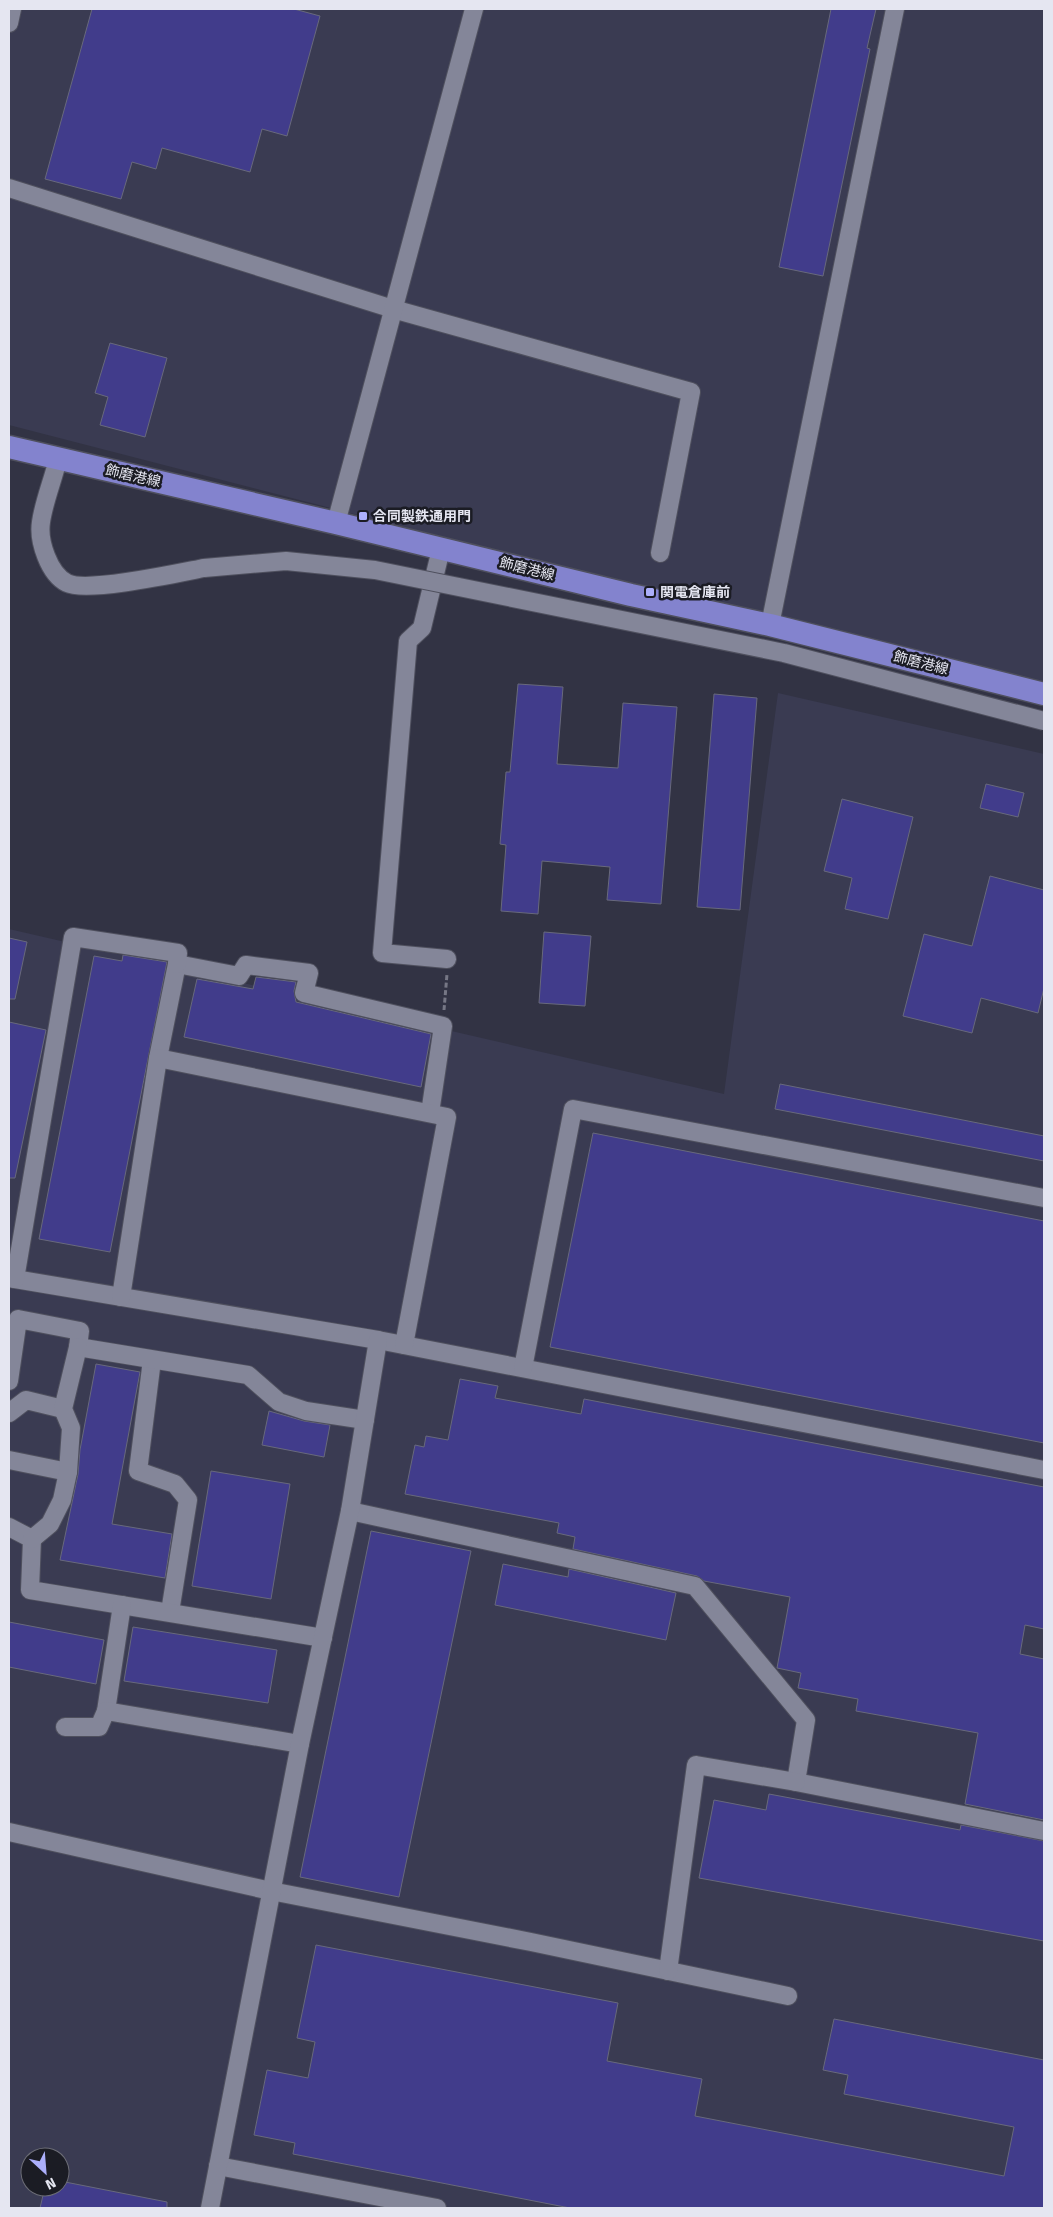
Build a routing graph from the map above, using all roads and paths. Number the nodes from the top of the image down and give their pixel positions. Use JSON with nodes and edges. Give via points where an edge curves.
{"nodes":[{"id":1,"x":12,"y":9,"type":"edge"},
{"id":2,"x":474,"y":9,"type":"edge"},
{"id":3,"x":895,"y":9,"type":"edge"},
{"id":4,"x":9,"y":23,"type":"edge"},
{"id":5,"x":9,"y":188,"type":"edge"},
{"id":6,"x":393,"y":309,"type":"junction"},
{"id":7,"x":9,"y":447,"type":"edge"},
{"id":8,"x":58,"y":459,"type":"junction"},
{"id":9,"x":336,"y":523,"type":"junction"},
{"id":10,"x":441,"y":548,"type":"junction"},
{"id":11,"x":660,"y":553,"type":"dead end"},
{"id":12,"x":770,"y":625,"type":"junction"},
{"id":13,"x":1044,"y":694,"type":"edge"},
{"id":14,"x":1044,"y":721,"type":"edge"},
{"id":15,"x":448,"y":963,"type":"joint"},
{"id":16,"x":177,"y":964,"type":"junction"},
{"id":17,"x":443,"y":1026,"type":"junction"},
{"id":18,"x":158,"y":1058,"type":"junction"},
{"id":19,"x":430,"y":1113,"type":"junction"},
{"id":20,"x":1044,"y":1198,"type":"edge"},
{"id":21,"x":12,"y":1278,"type":"edge"},
{"id":22,"x":121,"y":1297,"type":"junction"},
{"id":23,"x":378,"y":1340,"type":"junction"},
{"id":24,"x":404,"y":1345,"type":"junction"},
{"id":25,"x":78,"y":1347,"type":"junction"},
{"id":26,"x":152,"y":1360,"type":"junction"},
{"id":27,"x":523,"y":1368,"type":"junction"},
{"id":28,"x":9,"y":1381,"type":"edge"},
{"id":29,"x":64,"y":1409,"type":"junction"},
{"id":30,"x":9,"y":1413,"type":"edge"},
{"id":31,"x":365,"y":1420,"type":"junction"},
{"id":32,"x":9,"y":1460,"type":"edge"},
{"id":33,"x":1044,"y":1470,"type":"edge"},
{"id":34,"x":68,"y":1472,"type":"junction"},
{"id":35,"x":350,"y":1511,"type":"junction"},
{"id":36,"x":9,"y":1527,"type":"edge"},
{"id":37,"x":32,"y":1538,"type":"junction"},
{"id":38,"x":122,"y":1605,"type":"junction"},
{"id":39,"x":170,"y":1612,"type":"junction"},
{"id":40,"x":323,"y":1638,"type":"junction"},
{"id":41,"x":106,"y":1711,"type":"junction"},
{"id":42,"x":65,"y":1727,"type":"dead end"},
{"id":43,"x":300,"y":1744,"type":"junction"},
{"id":44,"x":796,"y":1782,"type":"junction"},
{"id":45,"x":1044,"y":1831,"type":"edge"},
{"id":46,"x":9,"y":1832,"type":"edge"},
{"id":47,"x":271,"y":1891,"type":"junction"},
{"id":48,"x":668,"y":1971,"type":"junction"},
{"id":49,"x":788,"y":1996,"type":"dead end"},
{"id":50,"x":218,"y":2166,"type":"junction"},
{"id":51,"x":210,"y":2208,"type":"edge"},
{"id":52,"x":437,"y":2208,"type":"edge"}],
"edges":[{"from":1,"to":4,"type":"street"},
{"from":2,"to":6,"type":"street"},
{"from":3,"to":12,"type":"street"},
{"from":5,"to":6,"type":"street"},
{"from":6,"to":9,"type":"street"},
{"from":6,"to":11,"type":"street","via":[[691,392]]},
{"from":7,"to":8,"type":"main road","name":"飾磨港線"},
{"from":8,"to":9,"type":"main road","name":"飾磨港線"},
{"from":8,"to":14,"type":"street","bridge":true,"via":[[41,523],[42,547],[52,567],[67,583],[88,586],[111,584],[204,568],[286,561],[375,570],[784,653]]},
{"from":9,"to":10,"type":"main road","name":"飾磨港線"},
{"from":10,"to":12,"type":"main road","name":"飾磨港線"},
{"from":10,"to":15,"type":"street","via":[[422,628],[408,641],[382,953]]},
{"from":12,"to":13,"type":"main road","name":"飾磨港線"},
{"from":15,"to":17,"type":"path"},
{"from":16,"to":17,"type":"street","via":[[239,976],[246,965],[309,973],[304,992]]},
{"from":16,"to":18,"type":"street"},
{"from":16,"to":21,"type":"street","via":[[178,953],[73,937]]},
{"from":17,"to":19,"type":"street"},
{"from":18,"to":19,"type":"street"},
{"from":18,"to":22,"type":"street"},
{"from":19,"to":24,"type":"street","via":[[447,1117]]},
{"from":20,"to":27,"type":"street","via":[[573,1109]]},
{"from":21,"to":22,"type":"street"},
{"from":22,"to":23,"type":"street"},
{"from":23,"to":24,"type":"street"},
{"from":23,"to":31,"type":"street"},
{"from":24,"to":27,"type":"street"},
{"from":25,"to":26,"type":"street"},
{"from":25,"to":28,"type":"street","via":[[80,1331],[18,1319]]},
{"from":25,"to":29,"type":"street"},
{"from":26,"to":31,"type":"street","via":[[248,1375],[279,1402],[306,1412]]},
{"from":26,"to":39,"type":"street","via":[[138,1471],[175,1484],[188,1500]]},
{"from":27,"to":33,"type":"street"},
{"from":29,"to":30,"type":"street","via":[[26,1400]]},
{"from":29,"to":34,"type":"street","via":[[71,1428]]},
{"from":31,"to":35,"type":"street"},
{"from":32,"to":34,"type":"street"},
{"from":34,"to":37,"type":"street","via":[[62,1500],[50,1524]]},
{"from":35,"to":40,"type":"street"},
{"from":35,"to":44,"type":"street","via":[[695,1586],[806,1720]]},
{"from":36,"to":37,"type":"street"},
{"from":37,"to":38,"type":"street","via":[[30,1590]]},
{"from":38,"to":39,"type":"street"},
{"from":38,"to":41,"type":"street"},
{"from":39,"to":40,"type":"street"},
{"from":40,"to":43,"type":"street"},
{"from":41,"to":42,"type":"street","via":[[99,1727]]},
{"from":41,"to":43,"type":"street"},
{"from":43,"to":47,"type":"street"},
{"from":44,"to":45,"type":"street"},
{"from":44,"to":48,"type":"street","via":[[696,1765]]},
{"from":46,"to":47,"type":"street"},
{"from":47,"to":48,"type":"street"},
{"from":47,"to":50,"type":"street"},
{"from":48,"to":49,"type":"street"},
{"from":50,"to":51,"type":"street"},
{"from":50,"to":52,"type":"street"}]}
